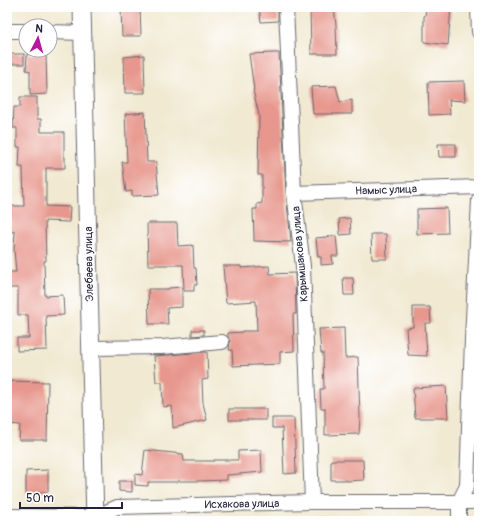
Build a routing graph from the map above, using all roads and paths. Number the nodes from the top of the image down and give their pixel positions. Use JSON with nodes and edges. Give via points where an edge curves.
{"nodes":[{"id":1,"x":82,"y":7,"type":"edge"},
{"id":2,"x":286,"y":7,"type":"edge"},
{"id":3,"x":478,"y":7,"type":"edge"},
{"id":4,"x":7,"y":30,"type":"edge"},
{"id":5,"x":18,"y":31,"type":"edge"},
{"id":6,"x":58,"y":32,"type":"edge"},
{"id":7,"x":479,"y":32,"type":"edge"},
{"id":8,"x":83,"y":33,"type":"junction"},
{"id":9,"x":479,"y":187,"type":"edge"},
{"id":10,"x":294,"y":194,"type":"junction"},
{"id":11,"x":479,"y":200,"type":"edge"},
{"id":12,"x":476,"y":339,"type":"edge"},
{"id":13,"x":222,"y":342,"type":"dead end"},
{"id":14,"x":91,"y":348,"type":"junction"},
{"id":15,"x":312,"y":502,"type":"junction"},
{"id":16,"x":459,"y":502,"type":"junction"},
{"id":17,"x":479,"y":502,"type":"edge"},
{"id":18,"x":7,"y":516,"type":"edge"},
{"id":19,"x":95,"y":519,"type":"edge"},
{"id":20,"x":459,"y":521,"type":"edge"}],
"edges":[{"from":1,"to":8,"type":"street","name":"Элебаева улица"},
{"from":2,"to":10,"type":"street","name":"Карымшакова улица"},
{"from":3,"to":7,"type":"street"},
{"from":4,"to":5,"type":"street"},
{"from":6,"to":8,"type":"street"},
{"from":8,"to":14,"type":"street","name":"Элебаева улица"},
{"from":9,"to":10,"type":"street","name":"Намыс улица"},
{"from":10,"to":15,"type":"street","name":"Карымшакова улица","via":[[303,266]]},
{"from":11,"to":12,"type":"street"},
{"from":12,"to":16,"type":"street","via":[[467,486]]},
{"from":13,"to":14,"type":"street","via":[[162,347]]},
{"from":14,"to":19,"type":"street","name":"Элебаева улица"},
{"from":15,"to":16,"type":"street","name":"Исхакова улица"},
{"from":15,"to":19,"type":"street","name":"Исхакова улица","via":[[116,507]]},
{"from":16,"to":17,"type":"street","name":"Исхакова улица"},
{"from":16,"to":20,"type":"street"},
{"from":18,"to":19,"type":"street","name":"Исхакова улица"}]}
